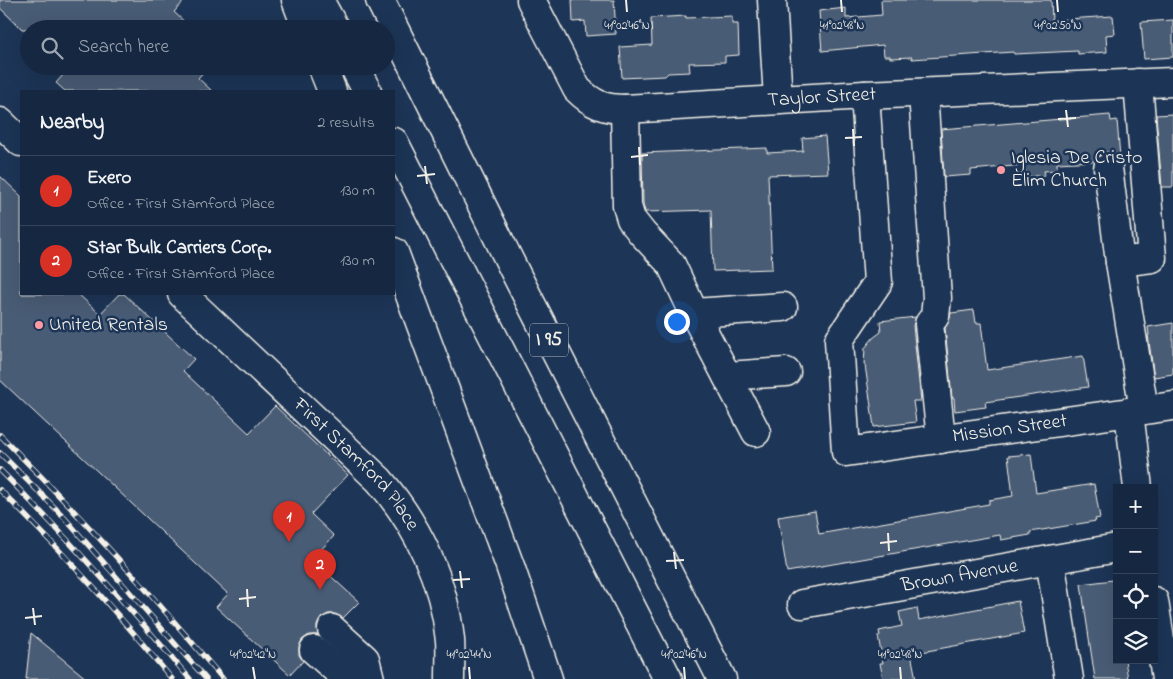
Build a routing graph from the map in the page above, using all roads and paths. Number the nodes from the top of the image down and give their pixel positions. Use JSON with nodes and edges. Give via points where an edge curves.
{"nodes":[{"id":1,"x":296,"y":0,"type":"edge"},
{"id":2,"x":319,"y":0,"type":"edge"},
{"id":3,"x":380,"y":0,"type":"edge"},
{"id":4,"x":530,"y":0,"type":"edge"},
{"id":5,"x":772,"y":0,"type":"edge"},
{"id":6,"x":304,"y":20,"type":"edge"},
{"id":7,"x":329,"y":20,"type":"edge"},
{"id":8,"x":390,"y":20,"type":"edge"},
{"id":9,"x":395,"y":30,"type":"edge"},
{"id":10,"x":326,"y":75,"type":"edge"},
{"id":11,"x":359,"y":75,"type":"edge"},
{"id":12,"x":1173,"y":82,"type":"edge"},
{"id":13,"x":1138,"y":84,"type":"junction"},
{"id":14,"x":332,"y":90,"type":"edge"},
{"id":15,"x":366,"y":90,"type":"edge"},
{"id":16,"x":923,"y":93,"type":"junction"},
{"id":17,"x":865,"y":95,"type":"junction"},
{"id":18,"x":778,"y":99,"type":"junction"},
{"id":19,"x":625,"y":109,"type":"junction"},
{"id":20,"x":0,"y":122,"type":"edge"},
{"id":21,"x":20,"y":141,"type":"edge"},
{"id":22,"x":395,"y":144,"type":"edge"},
{"id":23,"x":1108,"y":168,"type":"dead end"},
{"id":24,"x":395,"y":255,"type":"edge"},
{"id":25,"x":1120,"y":262,"type":"junction"},
{"id":26,"x":183,"y":295,"type":"edge"},
{"id":27,"x":783,"y":307,"type":"dead end"},
{"id":28,"x":694,"y":313,"type":"junction"},
{"id":29,"x":786,"y":372,"type":"dead end"},
{"id":30,"x":727,"y":376,"type":"junction"},
{"id":31,"x":1173,"y":406,"type":"edge"},
{"id":32,"x":1137,"y":411,"type":"junction"},
{"id":33,"x":756,"y":432,"type":"dead end"},
{"id":34,"x":941,"y":439,"type":"junction"},
{"id":35,"x":1138,"y":484,"type":"edge"},
{"id":36,"x":1113,"y":549,"type":"edge"},
{"id":37,"x":1050,"y":560,"type":"junction"},
{"id":38,"x":802,"y":604,"type":"dead end"},
{"id":39,"x":1157,"y":619,"type":"edge"},
{"id":40,"x":332,"y":629,"type":"dead end"},
{"id":41,"x":314,"y":650,"type":"dead end"},
{"id":42,"x":349,"y":679,"type":"edge"},
{"id":43,"x":370,"y":679,"type":"edge"},
{"id":44,"x":450,"y":679,"type":"edge"},
{"id":45,"x":548,"y":679,"type":"edge"},
{"id":46,"x":668,"y":679,"type":"edge"},
{"id":47,"x":722,"y":679,"type":"edge"},
{"id":48,"x":1069,"y":679,"type":"edge"},
{"id":49,"x":1166,"y":679,"type":"edge"}],
"edges":[{"from":1,"to":6,"type":"main road"},
{"from":2,"to":7,"type":"main road"},
{"from":3,"to":8,"type":"main road","number":"I 95"},
{"from":4,"to":19,"type":"main road","name":"Taylor Street","via":[[577,89],[587,100],[599,106]]},
{"from":5,"to":18,"type":"main road"},
{"from":9,"to":47,"type":"main road","number":"I 95"},
{"from":10,"to":14,"type":"main road"},
{"from":11,"to":15,"type":"main road"},
{"from":12,"to":13,"type":"main road","name":"Taylor Street"},
{"from":13,"to":16,"type":"main road","name":"Taylor Street"},
{"from":13,"to":25,"type":"main road","via":[[1152,258]]},
{"from":16,"to":17,"type":"main road","name":"Taylor Street"},
{"from":16,"to":34,"type":"main road","via":[[937,298],[935,316],[929,324]]},
{"from":17,"to":18,"type":"main road","name":"Taylor Street"},
{"from":17,"to":34,"type":"main road","name":"Mission Street","via":[[878,282],[839,340],[846,452]]},
{"from":18,"to":19,"type":"main road","name":"Taylor Street"},
{"from":19,"to":28,"type":"main road","via":[[627,206],[642,233],[671,264]]},
{"from":20,"to":21,"type":"main road"},
{"from":22,"to":46,"type":"main road","number":"I 95"},
{"from":23,"to":25,"type":"main road"},
{"from":24,"to":45,"type":"main road","via":[[510,566]]},
{"from":25,"to":32,"type":"main road"},
{"from":26,"to":44,"type":"main road","name":"First Stamford Place","via":[[379,480],[400,507],[423,546],[437,580],[450,641]]},
{"from":27,"to":28,"type":"main road"},
{"from":28,"to":30,"type":"main road"},
{"from":29,"to":30,"type":"main road"},
{"from":30,"to":33,"type":"main road"},
{"from":31,"to":32,"type":"main road","name":"Mission Street"},
{"from":32,"to":34,"type":"main road","name":"Mission Street"},
{"from":32,"to":35,"type":"main road"},
{"from":36,"to":37,"type":"main road","name":"Brown Avenue"},
{"from":37,"to":38,"type":"main road","name":"Brown Avenue"},
{"from":37,"to":48,"type":"main road"},
{"from":39,"to":49,"type":"main road"},
{"from":40,"to":43,"type":"main road","via":[[365,659]]},
{"from":41,"to":42,"type":"main road"}]}
